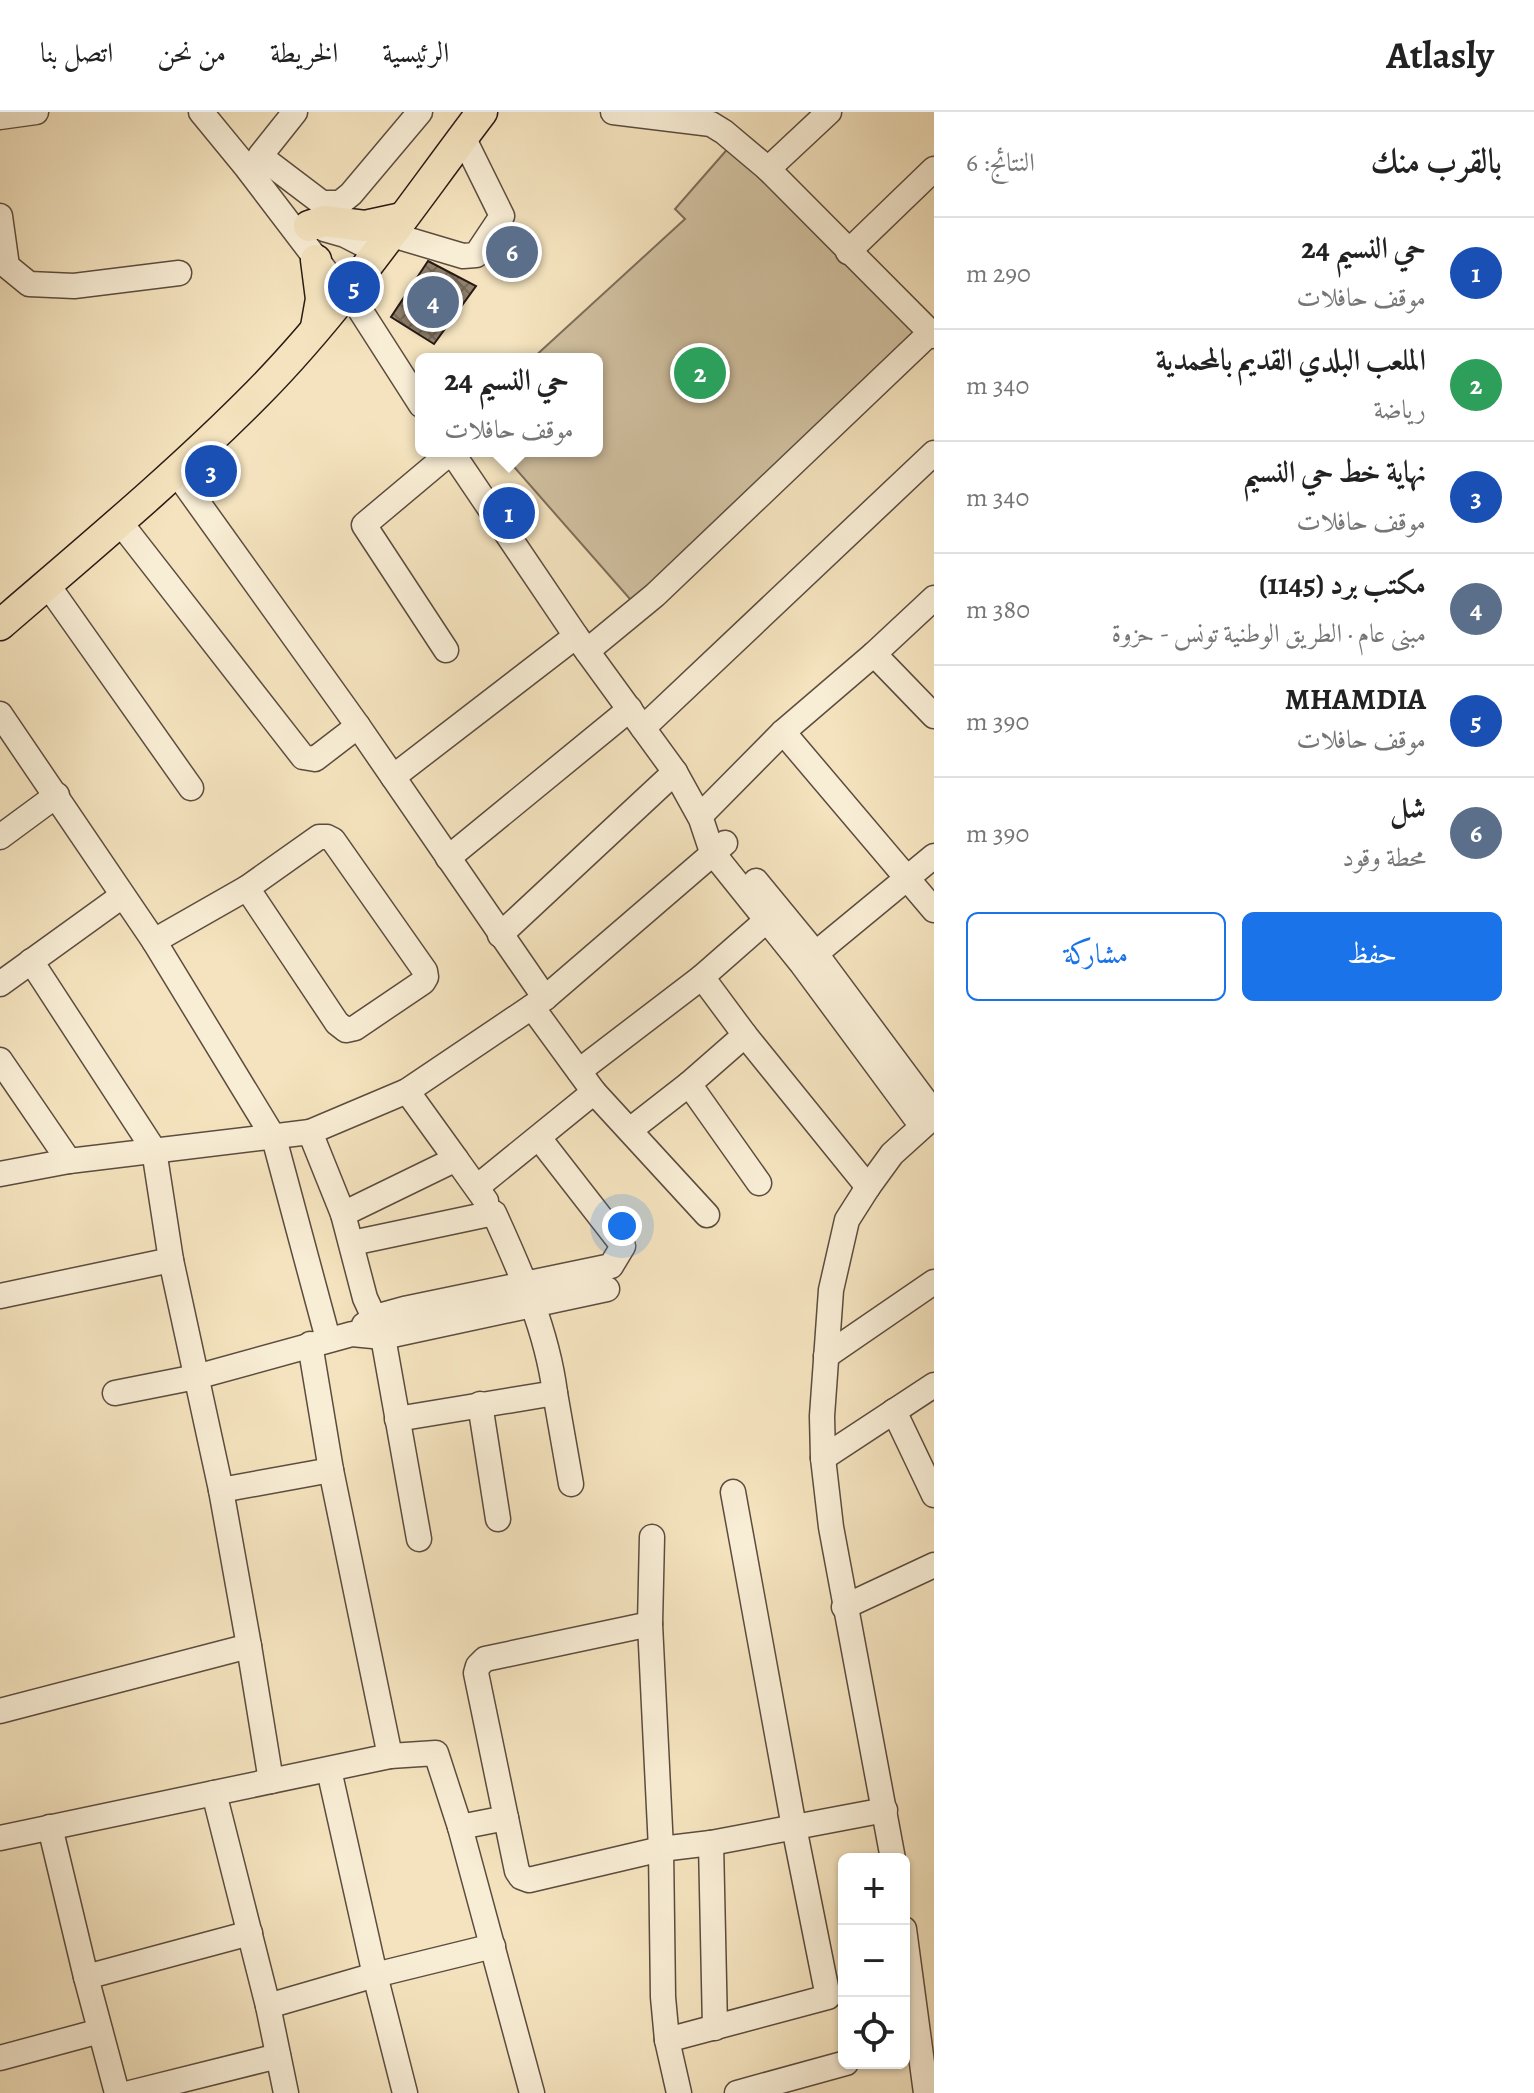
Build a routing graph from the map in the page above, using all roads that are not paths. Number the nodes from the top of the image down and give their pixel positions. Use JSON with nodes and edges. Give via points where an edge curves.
{"nodes":[{"id":1,"x":36,"y":112,"type":"edge"},
{"id":2,"x":201,"y":112,"type":"edge"},
{"id":3,"x":295,"y":112,"type":"edge"},
{"id":4,"x":420,"y":112,"type":"edge"},
{"id":5,"x":482,"y":112,"type":"edge"},
{"id":6,"x":613,"y":112,"type":"edge"},
{"id":7,"x":829,"y":112,"type":"edge"},
{"id":8,"x":0,"y":117,"type":"edge"},
{"id":9,"x":463,"y":137,"type":"junction"},
{"id":10,"x":254,"y":162,"type":"junction"},
{"id":11,"x":768,"y":169,"type":"junction"},
{"id":12,"x":934,"y":169,"type":"edge"},
{"id":13,"x":0,"y":216,"type":"edge"},
{"id":14,"x":300,"y":225,"type":"junction"},
{"id":15,"x":389,"y":234,"type":"junction"},
{"id":16,"x":848,"y":252,"type":"junction"},
{"id":17,"x":316,"y":260,"type":"junction"},
{"id":18,"x":4,"y":266,"type":"edge"},
{"id":19,"x":179,"y":273,"type":"dead end"},
{"id":20,"x":348,"y":291,"type":"junction"},
{"id":21,"x":316,"y":327,"type":"junction"},
{"id":22,"x":931,"y":327,"type":"edge"},
{"id":23,"x":415,"y":396,"type":"edge"},
{"id":24,"x":934,"y":453,"type":"edge"},
{"id":25,"x":445,"y":457,"type":"edge"},
{"id":26,"x":454,"y":457,"type":"edge"},
{"id":27,"x":176,"y":472,"type":"junction"},
{"id":28,"x":119,"y":521,"type":"junction"},
{"id":29,"x":47,"y":584,"type":"junction"},
{"id":30,"x":934,"y":598,"type":"edge"},
{"id":31,"x":0,"y":625,"type":"edge"},
{"id":32,"x":582,"y":643,"type":"junction"},
{"id":33,"x":446,"y":650,"type":"dead end"},
{"id":34,"x":874,"y":654,"type":"junction"},
{"id":35,"x":0,"y":714,"type":"edge"},
{"id":36,"x":934,"y":716,"type":"edge"},
{"id":37,"x":637,"y":718,"type":"junction"},
{"id":38,"x":358,"y":726,"type":"junction"},
{"id":39,"x":783,"y":732,"type":"junction"},
{"id":40,"x":675,"y":772,"type":"junction"},
{"id":41,"x":393,"y":777,"type":"junction"},
{"id":42,"x":191,"y":788,"type":"dead end"},
{"id":43,"x":57,"y":795,"type":"junction"},
{"id":44,"x":700,"y":818,"type":"junction"},
{"id":45,"x":0,"y":837,"type":"edge"},
{"id":46,"x":718,"y":847,"type":"junction"},
{"id":47,"x":934,"y":856,"type":"edge"},
{"id":48,"x":448,"y":858,"type":"junction"},
{"id":49,"x":907,"y":879,"type":"junction"},
{"id":50,"x":247,"y":888,"type":"junction"},
{"id":51,"x":122,"y":896,"type":"junction"},
{"id":52,"x":934,"y":910,"type":"edge"},
{"id":53,"x":767,"y":920,"type":"junction"},
{"id":54,"x":500,"y":935,"type":"junction"},
{"id":55,"x":154,"y":941,"type":"junction"},
{"id":56,"x":809,"y":959,"type":"junction"},
{"id":57,"x":31,"y":961,"type":"junction"},
{"id":58,"x":702,"y":977,"type":"junction"},
{"id":59,"x":0,"y":984,"type":"edge"},
{"id":60,"x":538,"y":1003,"type":"junction"},
{"id":61,"x":745,"y":1035,"type":"junction"},
{"id":62,"x":0,"y":1060,"type":"edge"},
{"id":63,"x":579,"y":1071,"type":"junction"},
{"id":64,"x":689,"y":1084,"type":"junction"},
{"id":65,"x":407,"y":1091,"type":"junction"},
{"id":66,"x":594,"y":1092,"type":"junction"},
{"id":67,"x":930,"y":1118,"type":"edge"},
{"id":68,"x":630,"y":1130,"type":"junction"},
{"id":69,"x":310,"y":1132,"type":"junction"},
{"id":70,"x":274,"y":1138,"type":"junction"},
{"id":71,"x":539,"y":1138,"type":"junction"},
{"id":72,"x":154,"y":1150,"type":"junction"},
{"id":73,"x":456,"y":1159,"type":"junction"},
{"id":74,"x":69,"y":1161,"type":"junction"},
{"id":75,"x":0,"y":1174,"type":"edge"},
{"id":76,"x":759,"y":1183,"type":"dead end"},
{"id":77,"x":477,"y":1187,"type":"junction"},
{"id":78,"x":868,"y":1187,"type":"junction"},
{"id":79,"x":494,"y":1213,"type":"junction"},
{"id":80,"x":343,"y":1214,"type":"junction"},
{"id":81,"x":707,"y":1215,"type":"dead end"},
{"id":82,"x":352,"y":1243,"type":"junction"},
{"id":83,"x":171,"y":1260,"type":"junction"},
{"id":84,"x":934,"y":1282,"type":"edge"},
{"id":85,"x":607,"y":1289,"type":"dead end"},
{"id":86,"x":529,"y":1294,"type":"junction"},
{"id":87,"x":0,"y":1296,"type":"edge"},
{"id":88,"x":379,"y":1327,"type":"junction"},
{"id":89,"x":319,"y":1342,"type":"junction"},
{"id":90,"x":826,"y":1356,"type":"junction"},
{"id":91,"x":196,"y":1377,"type":"junction"},
{"id":92,"x":934,"y":1385,"type":"edge"},
{"id":93,"x":115,"y":1393,"type":"dead end"},
{"id":94,"x":555,"y":1393,"type":"junction"},
{"id":95,"x":480,"y":1404,"type":"junction"},
{"id":96,"x":894,"y":1411,"type":"junction"},
{"id":97,"x":397,"y":1419,"type":"junction"},
{"id":98,"x":823,"y":1458,"type":"junction"},
{"id":99,"x":331,"y":1470,"type":"junction"},
{"id":100,"x":571,"y":1484,"type":"dead end"},
{"id":101,"x":221,"y":1490,"type":"junction"},
{"id":102,"x":733,"y":1492,"type":"dead end"},
{"id":103,"x":934,"y":1495,"type":"edge"},
{"id":104,"x":498,"y":1519,"type":"dead end"},
{"id":105,"x":652,"y":1537,"type":"dead end"},
{"id":106,"x":419,"y":1539,"type":"dead end"},
{"id":107,"x":934,"y":1565,"type":"edge"},
{"id":108,"x":844,"y":1607,"type":"junction"},
{"id":109,"x":650,"y":1624,"type":"junction"},
{"id":110,"x":249,"y":1646,"type":"junction"},
{"id":111,"x":0,"y":1711,"type":"edge"},
{"id":112,"x":390,"y":1756,"type":"junction"},
{"id":113,"x":329,"y":1770,"type":"junction"},
{"id":114,"x":271,"y":1781,"type":"junction"},
{"id":115,"x":214,"y":1793,"type":"junction"},
{"id":116,"x":885,"y":1810,"type":"junction"},
{"id":117,"x":506,"y":1818,"type":"junction"},
{"id":118,"x":50,"y":1827,"type":"junction"},
{"id":119,"x":460,"y":1827,"type":"junction"},
{"id":120,"x":794,"y":1827,"type":"junction"},
{"id":121,"x":0,"y":1838,"type":"edge"},
{"id":122,"x":711,"y":1843,"type":"junction"},
{"id":123,"x":661,"y":1849,"type":"junction"},
{"id":124,"x":892,"y":1853,"type":"edge"},
{"id":125,"x":250,"y":1933,"type":"junction"},
{"id":126,"x":493,"y":1946,"type":"junction"},
{"id":127,"x":910,"y":1956,"type":"edge"},
{"id":128,"x":375,"y":1975,"type":"junction"},
{"id":129,"x":86,"y":1977,"type":"junction"},
{"id":130,"x":916,"y":1983,"type":"edge"},
{"id":131,"x":836,"y":1995,"type":"edge"},
{"id":132,"x":268,"y":2006,"type":"junction"},
{"id":133,"x":715,"y":2028,"type":"junction"},
{"id":134,"x":100,"y":2031,"type":"junction"},
{"id":135,"x":667,"y":2040,"type":"junction"},
{"id":136,"x":912,"y":2045,"type":"edge"},
{"id":137,"x":278,"y":2056,"type":"junction"},
{"id":138,"x":0,"y":2058,"type":"edge"},
{"id":139,"x":838,"y":2065,"type":"edge"},
{"id":140,"x":749,"y":2091,"type":"edge"},
{"id":141,"x":117,"y":2093,"type":"edge"},
{"id":142,"x":130,"y":2093,"type":"edge"},
{"id":143,"x":286,"y":2093,"type":"edge"},
{"id":144,"x":405,"y":2093,"type":"edge"},
{"id":145,"x":532,"y":2093,"type":"edge"},
{"id":146,"x":679,"y":2093,"type":"edge"},
{"id":147,"x":926,"y":2093,"type":"edge"}],
"edges":[{"from":1,"to":8,"type":"street"},
{"from":2,"to":10,"type":"street"},
{"from":3,"to":10,"type":"street"},
{"from":4,"to":10,"type":"street","via":[[340,203],[322,203]]},
{"from":5,"to":9,"type":"main road"},
{"from":6,"to":11,"type":"street","via":[[711,124]]},
{"from":7,"to":11,"type":"street"},
{"from":9,"to":15,"type":"main road"},
{"from":9,"to":15,"type":"street","via":[[502,216],[476,255],[463,256]]},
{"from":10,"to":14,"type":"street"},
{"from":11,"to":16,"type":"street"},
{"from":12,"to":16,"type":"street"},
{"from":13,"to":18,"type":"street"},
{"from":14,"to":15,"type":"street","via":[[345,235]]},
{"from":14,"to":15,"type":"main road","via":[[324,221]]},
{"from":14,"to":17,"type":"street"},
{"from":15,"to":20,"type":"main road"},
{"from":16,"to":22,"type":"street"},
{"from":17,"to":20,"type":"street"},
{"from":17,"to":21,"type":"main road","via":[[321,299]]},
{"from":18,"to":19,"type":"street","via":[[29,284],[59,286]]},
{"from":20,"to":21,"type":"main road"},
{"from":20,"to":23,"type":"street"},
{"from":21,"to":27,"type":"main road","via":[[259,392]]},
{"from":22,"to":32,"type":"street","via":[[655,595]]},
{"from":24,"to":37,"type":"street"},
{"from":25,"to":33,"type":"street","via":[[364,525]]},
{"from":26,"to":32,"type":"street"},
{"from":27,"to":28,"type":"main road"},
{"from":27,"to":38,"type":"street"},
{"from":28,"to":29,"type":"main road"},
{"from":28,"to":38,"type":"street","via":[[303,757],[315,759]]},
{"from":29,"to":31,"type":"main road"},
{"from":29,"to":42,"type":"street"},
{"from":30,"to":34,"type":"street"},
{"from":32,"to":37,"type":"street"},
{"from":32,"to":41,"type":"street"},
{"from":34,"to":36,"type":"street"},
{"from":34,"to":39,"type":"street"},
{"from":35,"to":43,"type":"street"},
{"from":37,"to":40,"type":"street"},
{"from":37,"to":48,"type":"street"},
{"from":38,"to":41,"type":"street"},
{"from":39,"to":44,"type":"street"},
{"from":39,"to":49,"type":"street"},
{"from":40,"to":44,"type":"street"},
{"from":40,"to":54,"type":"street"},
{"from":41,"to":48,"type":"street"},
{"from":43,"to":45,"type":"street"},
{"from":43,"to":51,"type":"street"},
{"from":44,"to":46,"type":"street"},
{"from":46,"to":53,"type":"street"},
{"from":46,"to":56,"type":"street"},
{"from":46,"to":60,"type":"street"},
{"from":47,"to":49,"type":"street"},
{"from":48,"to":54,"type":"street"},
{"from":49,"to":52,"type":"street"},
{"from":49,"to":56,"type":"street"},
{"from":50,"to":50,"type":"street","via":[[319,837],[327,837],[426,977],[346,1030]]},
{"from":50,"to":55,"type":"street"},
{"from":51,"to":55,"type":"street"},
{"from":51,"to":57,"type":"street"},
{"from":53,"to":56,"type":"street"},
{"from":53,"to":58,"type":"street"},
{"from":54,"to":60,"type":"street"},
{"from":55,"to":70,"type":"street"},
{"from":56,"to":67,"type":"street"},
{"from":57,"to":59,"type":"street"},
{"from":57,"to":72,"type":"street"},
{"from":58,"to":61,"type":"street"},
{"from":58,"to":63,"type":"street"},
{"from":60,"to":63,"type":"street"},
{"from":60,"to":65,"type":"street"},
{"from":61,"to":64,"type":"street"},
{"from":61,"to":78,"type":"street"},
{"from":62,"to":74,"type":"street"},
{"from":63,"to":66,"type":"street"},
{"from":64,"to":68,"type":"street"},
{"from":64,"to":76,"type":"street"},
{"from":65,"to":69,"type":"street"},
{"from":65,"to":73,"type":"street"},
{"from":66,"to":68,"type":"street"},
{"from":66,"to":71,"type":"street"},
{"from":67,"to":78,"type":"street","via":[[892,1154]]},
{"from":68,"to":81,"type":"street"},
{"from":69,"to":70,"type":"street"},
{"from":69,"to":80,"type":"street"},
{"from":70,"to":72,"type":"street"},
{"from":70,"to":89,"type":"street"},
{"from":71,"to":77,"type":"street"},
{"from":71,"to":86,"type":"street","via":[[623,1246],[611,1266]]},
{"from":72,"to":74,"type":"street"},
{"from":72,"to":83,"type":"street"},
{"from":73,"to":77,"type":"street"},
{"from":73,"to":80,"type":"street"},
{"from":74,"to":75,"type":"street"},
{"from":77,"to":79,"type":"street"},
{"from":78,"to":90,"type":"street","via":[[847,1220],[838,1254]]},
{"from":79,"to":82,"type":"street"},
{"from":79,"to":86,"type":"street"},
{"from":80,"to":82,"type":"street"},
{"from":82,"to":88,"type":"street","via":[[365,1298]]},
{"from":83,"to":87,"type":"street"},
{"from":83,"to":91,"type":"street"},
{"from":84,"to":90,"type":"street"},
{"from":85,"to":86,"type":"street"},
{"from":86,"to":88,"type":"street"},
{"from":86,"to":94,"type":"street"},
{"from":88,"to":89,"type":"street"},
{"from":88,"to":97,"type":"street"},
{"from":89,"to":91,"type":"street"},
{"from":89,"to":99,"type":"street"},
{"from":90,"to":98,"type":"street"},
{"from":91,"to":93,"type":"street"},
{"from":91,"to":101,"type":"street"},
{"from":92,"to":96,"type":"street"},
{"from":94,"to":95,"type":"street"},
{"from":94,"to":100,"type":"street"},
{"from":95,"to":97,"type":"street"},
{"from":95,"to":104,"type":"street"},
{"from":96,"to":98,"type":"street"},
{"from":96,"to":103,"type":"street"},
{"from":97,"to":106,"type":"street"},
{"from":98,"to":108,"type":"street"},
{"from":99,"to":101,"type":"street"},
{"from":99,"to":112,"type":"street"},
{"from":101,"to":110,"type":"street"},
{"from":102,"to":120,"type":"street"},
{"from":105,"to":109,"type":"street"},
{"from":107,"to":108,"type":"street"},
{"from":108,"to":116,"type":"street"},
{"from":109,"to":117,"type":"street","via":[[485,1659],[478,1666]]},
{"from":109,"to":123,"type":"street"},
{"from":110,"to":111,"type":"street"},
{"from":110,"to":114,"type":"street"},
{"from":112,"to":113,"type":"street"},
{"from":112,"to":119,"type":"street","via":[[436,1753]]},
{"from":113,"to":114,"type":"street"},
{"from":113,"to":128,"type":"street"},
{"from":114,"to":115,"type":"street"},
{"from":115,"to":118,"type":"street"},
{"from":115,"to":125,"type":"street"},
{"from":116,"to":120,"type":"street"},
{"from":116,"to":124,"type":"street"},
{"from":117,"to":119,"type":"street"},
{"from":117,"to":123,"type":"street","via":[[517,1871],[529,1880]]},
{"from":118,"to":121,"type":"street"},
{"from":118,"to":129,"type":"street"},
{"from":119,"to":126,"type":"street"},
{"from":120,"to":122,"type":"street"},
{"from":120,"to":131,"type":"street"},
{"from":122,"to":123,"type":"street"},
{"from":122,"to":133,"type":"street"},
{"from":123,"to":135,"type":"street"},
{"from":125,"to":129,"type":"street"},
{"from":125,"to":132,"type":"street"},
{"from":126,"to":128,"type":"street"},
{"from":126,"to":145,"type":"street"},
{"from":127,"to":130,"type":"street"},
{"from":128,"to":132,"type":"street"},
{"from":128,"to":144,"type":"street"},
{"from":129,"to":134,"type":"street"},
{"from":130,"to":136,"type":"street"},
{"from":131,"to":133,"type":"street"},
{"from":132,"to":137,"type":"street"},
{"from":133,"to":135,"type":"street"},
{"from":134,"to":138,"type":"street"},
{"from":134,"to":141,"type":"street"},
{"from":135,"to":146,"type":"street"},
{"from":136,"to":147,"type":"street"},
{"from":137,"to":142,"type":"street"},
{"from":137,"to":143,"type":"street"},
{"from":139,"to":140,"type":"street"}]}
